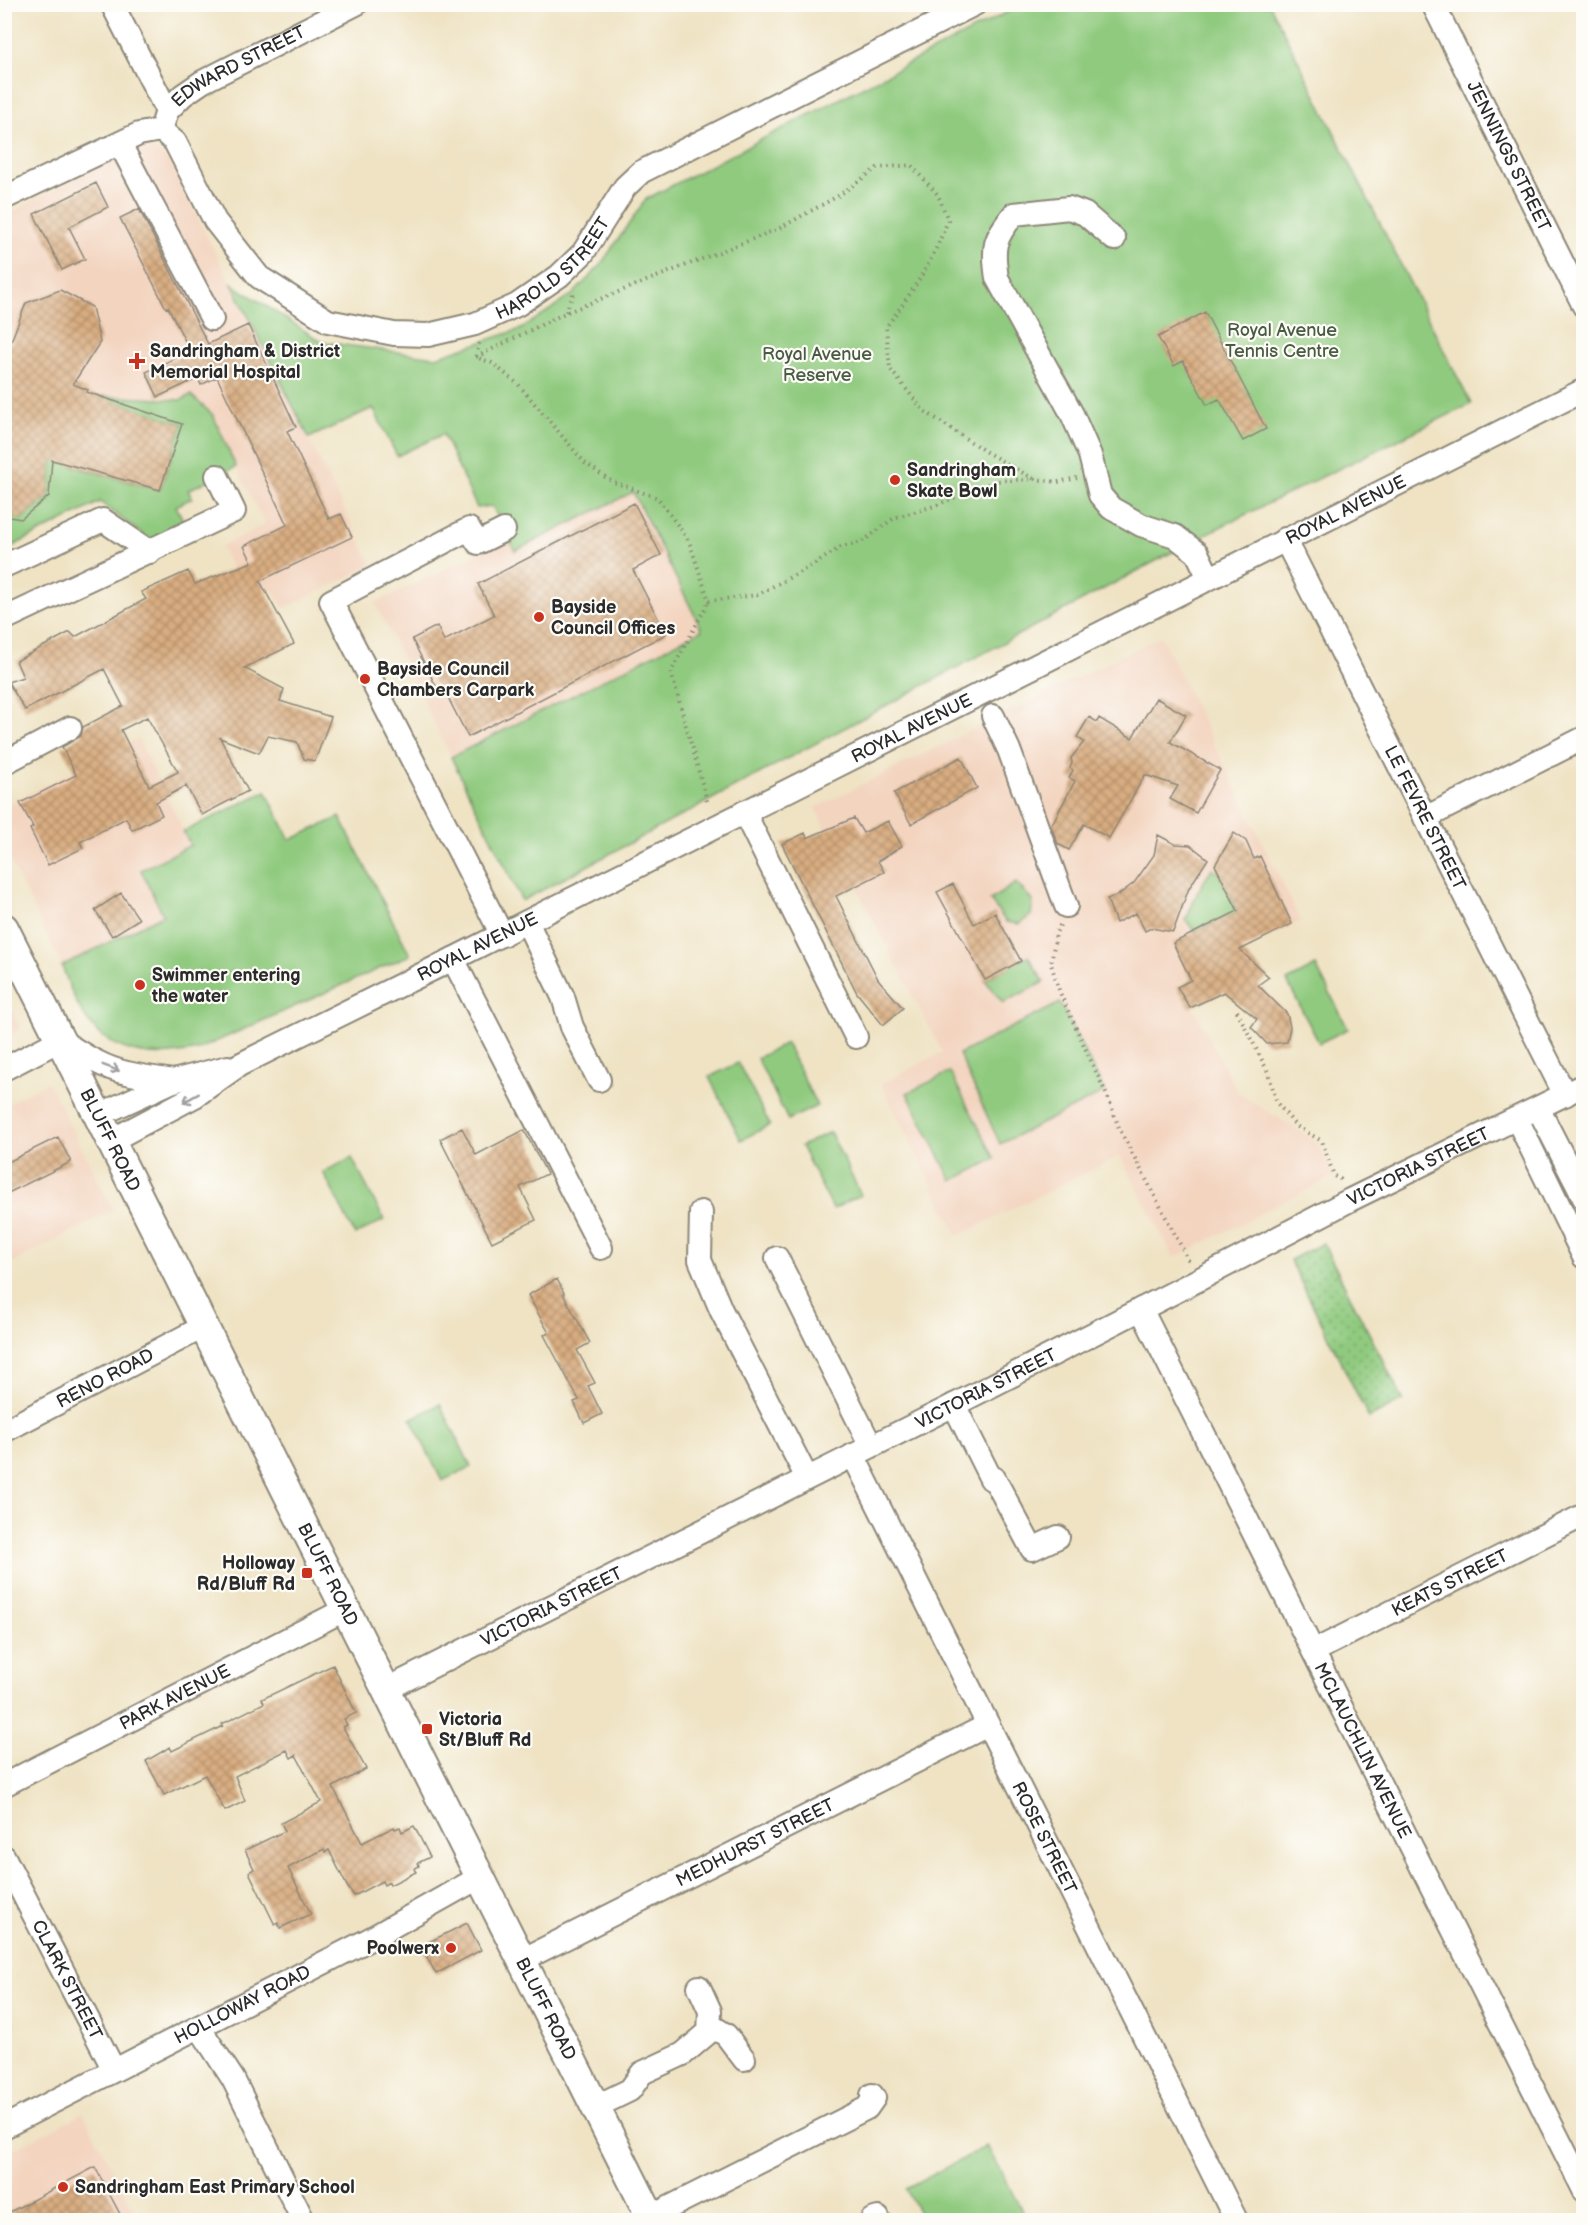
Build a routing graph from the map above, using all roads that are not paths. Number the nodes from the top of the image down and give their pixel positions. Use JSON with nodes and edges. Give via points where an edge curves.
{"nodes":[{"id":1,"x":112,"y":4,"type":"edge"},
{"id":2,"x":356,"y":4,"type":"edge"},
{"id":3,"x":975,"y":4,"type":"edge"},
{"id":4,"x":1433,"y":4,"type":"edge"},
{"id":5,"x":164,"y":121,"type":"junction"},
{"id":6,"x":120,"y":144,"type":"junction"},
{"id":7,"x":4,"y":198,"type":"edge"},
{"id":8,"x":1114,"y":239,"type":"dead end"},
{"id":9,"x":1584,"y":306,"type":"edge"},
{"id":10,"x":212,"y":319,"type":"dead end"},
{"id":11,"x":1584,"y":390,"type":"edge"},
{"id":12,"x":217,"y":476,"type":"dead end"},
{"id":13,"x":504,"y":530,"type":"dead end"},
{"id":14,"x":1285,"y":539,"type":"junction"},
{"id":15,"x":150,"y":552,"type":"junction"},
{"id":16,"x":4,"y":566,"type":"edge"},
{"id":17,"x":1209,"y":578,"type":"junction"},
{"id":18,"x":4,"y":619,"type":"edge"},
{"id":19,"x":993,"y":716,"type":"dead end"},
{"id":20,"x":70,"y":728,"type":"dead end"},
{"id":21,"x":1584,"y":738,"type":"edge"},
{"id":22,"x":4,"y":763,"type":"edge"},
{"id":23,"x":744,"y":812,"type":"junction"},
{"id":24,"x":1425,"y":818,"type":"junction"},
{"id":25,"x":1066,"y":906,"type":"road end"},
{"id":26,"x":527,"y":922,"type":"junction"},
{"id":27,"x":4,"y":928,"type":"edge"},
{"id":28,"x":501,"y":935,"type":"junction"},
{"id":29,"x":453,"y":959,"type":"junction"},
{"id":30,"x":856,"y":1037,"type":"dead end"},
{"id":31,"x":60,"y":1040,"type":"junction"},
{"id":32,"x":239,"y":1065,"type":"junction"},
{"id":33,"x":4,"y":1069,"type":"edge"},
{"id":34,"x":599,"y":1080,"type":"dead end"},
{"id":35,"x":173,"y":1081,"type":"junction"},
{"id":36,"x":1574,"y":1090,"type":"edge"},
{"id":37,"x":1538,"y":1108,"type":"junction"},
{"id":38,"x":1517,"y":1119,"type":"junction"},
{"id":39,"x":106,"y":1127,"type":"junction"},
{"id":40,"x":1584,"y":1197,"type":"edge"},
{"id":41,"x":701,"y":1212,"type":"dead end"},
{"id":42,"x":601,"y":1248,"type":"dead end"},
{"id":43,"x":1584,"y":1257,"type":"edge"},
{"id":44,"x":777,"y":1258,"type":"dead end"},
{"id":45,"x":1141,"y":1309,"type":"junction"},
{"id":46,"x":205,"y":1326,"type":"junction"},
{"id":47,"x":954,"y":1405,"type":"junction"},
{"id":48,"x":4,"y":1431,"type":"edge"},
{"id":49,"x":862,"y":1450,"type":"junction"},
{"id":50,"x":807,"y":1478,"type":"junction"},
{"id":51,"x":1584,"y":1515,"type":"edge"},
{"id":52,"x":1058,"y":1537,"type":"dead end"},
{"id":53,"x":346,"y":1609,"type":"junction"},
{"id":54,"x":1314,"y":1651,"type":"junction"},
{"id":55,"x":387,"y":1689,"type":"junction"},
{"id":56,"x":988,"y":1725,"type":"junction"},
{"id":57,"x":4,"y":1785,"type":"edge"},
{"id":58,"x":4,"y":1857,"type":"edge"},
{"id":59,"x":480,"y":1877,"type":"junction"},
{"id":60,"x":522,"y":1960,"type":"junction"},
{"id":61,"x":699,"y":1987,"type":"dead end"},
{"id":62,"x":205,"y":2024,"type":"junction"},
{"id":63,"x":710,"y":2025,"type":"junction"},
{"id":64,"x":744,"y":2059,"type":"dead end"},
{"id":65,"x":114,"y":2070,"type":"junction"},
{"id":66,"x":872,"y":2095,"type":"dead end"},
{"id":67,"x":595,"y":2107,"type":"junction"},
{"id":68,"x":4,"y":2127,"type":"edge"},
{"id":69,"x":1584,"y":2190,"type":"edge"},
{"id":70,"x":651,"y":2219,"type":"edge"},
{"id":71,"x":303,"y":2220,"type":"edge"},
{"id":72,"x":1236,"y":2220,"type":"edge"}],
"edges":[{"from":1,"to":5,"type":"street","name":"HAROLD STREET"},
{"from":2,"to":5,"type":"street","name":"EDWARD STREET","via":[[202,82],[183,95]]},
{"from":3,"to":5,"type":"street","name":"HAROLD STREET","via":[[641,172],[625,187],[583,253],[559,276],[517,305],[475,324],[428,335],[394,334],[328,321],[259,277],[215,221]]},
{"from":4,"to":9,"type":"street","name":"JENNINGS STREET"},
{"from":5,"to":6,"type":"street","name":"EDWARD STREET"},
{"from":6,"to":7,"type":"street","name":"EDWARD STREET"},
{"from":6,"to":10,"type":"street"},
{"from":8,"to":17,"type":"street","via":[[1085,214],[1069,208],[1014,214],[998,233],[993,255],[997,278],[1072,414],[1090,454],[1100,495],[1111,508],[1141,525],[1175,536],[1197,553]]},
{"from":11,"to":14,"type":"street","name":"ROYAL AVENUE"},
{"from":12,"to":15,"type":"street","via":[[234,512]]},
{"from":13,"to":28,"type":"street","via":[[478,543],[469,529],[331,601]]},
{"from":14,"to":17,"type":"street","name":"ROYAL AVENUE"},
{"from":14,"to":24,"type":"street","name":"LE FEVRE STREET"},
{"from":15,"to":16,"type":"street","via":[[103,520]]},
{"from":15,"to":18,"type":"street"},
{"from":17,"to":23,"type":"street","name":"ROYAL AVENUE"},
{"from":19,"to":25,"type":"street"},
{"from":20,"to":22,"type":"street"},
{"from":21,"to":24,"type":"street"},
{"from":23,"to":26,"type":"street","name":"ROYAL AVENUE"},
{"from":23,"to":30,"type":"street"},
{"from":24,"to":36,"type":"street","name":"LE FEVRE STREET"},
{"from":26,"to":28,"type":"street","name":"ROYAL AVENUE"},
{"from":26,"to":34,"type":"street"},
{"from":27,"to":31,"type":"main road","name":"BLUFF ROAD"},
{"from":28,"to":29,"type":"street","name":"ROYAL AVENUE"},
{"from":29,"to":32,"type":"street","name":"ROYAL AVENUE"},
{"from":29,"to":42,"type":"street"},
{"from":31,"to":33,"type":"street"},
{"from":31,"to":35,"type":"street","one_way":true,"via":[[110,1068]]},
{"from":31,"to":39,"type":"main road","name":"BLUFF ROAD"},
{"from":32,"to":35,"type":"street","name":"ROYAL AVENUE"},
{"from":32,"to":39,"type":"street","name":"ROYAL AVENUE","one_way":true,"via":[[195,1096]]},
{"from":35,"to":39,"type":"street","name":"ROYAL AVENUE"},
{"from":36,"to":37,"type":"street","name":"VICTORIA STREET"},
{"from":37,"to":38,"type":"street","name":"VICTORIA STREET"},
{"from":37,"to":40,"type":"street"},
{"from":38,"to":43,"type":"street"},
{"from":38,"to":45,"type":"street","name":"VICTORIA STREET","via":[[1350,1200]]},
{"from":39,"to":46,"type":"main road","name":"BLUFF ROAD"},
{"from":41,"to":50,"type":"street","via":[[700,1260],[721,1310]]},
{"from":44,"to":49,"type":"street","name":"ROSE STREET"},
{"from":45,"to":47,"type":"street","name":"VICTORIA STREET"},
{"from":45,"to":54,"type":"street","name":"MCLAUCHLIN AVENUE"},
{"from":46,"to":48,"type":"street","name":"RENO ROAD"},
{"from":46,"to":53,"type":"main road","name":"BLUFF ROAD"},
{"from":47,"to":49,"type":"street","name":"VICTORIA STREET"},
{"from":47,"to":52,"type":"street","via":[[1032,1549]]},
{"from":49,"to":50,"type":"street","name":"VICTORIA STREET"},
{"from":49,"to":56,"type":"street","name":"ROSE STREET"},
{"from":50,"to":55,"type":"street","name":"VICTORIA STREET"},
{"from":51,"to":54,"type":"street","name":"KEATS STREET"},
{"from":53,"to":55,"type":"main road","name":"BLUFF ROAD"},
{"from":53,"to":57,"type":"street","name":"PARK AVENUE"},
{"from":54,"to":69,"type":"street","name":"MCLAUCHLIN AVENUE"},
{"from":55,"to":59,"type":"main road","name":"BLUFF ROAD"},
{"from":56,"to":60,"type":"street","name":"MEDHURST STREET"},
{"from":56,"to":72,"type":"street","name":"ROSE STREET"},
{"from":58,"to":65,"type":"street","name":"CLARK STREET"},
{"from":59,"to":60,"type":"main road","name":"BLUFF ROAD"},
{"from":59,"to":62,"type":"street","name":"HOLLOWAY ROAD"},
{"from":60,"to":67,"type":"main road","name":"BLUFF ROAD"},
{"from":61,"to":63,"type":"street","via":[[711,2011]]},
{"from":62,"to":65,"type":"street","name":"HOLLOWAY ROAD"},
{"from":62,"to":71,"type":"street"},
{"from":63,"to":64,"type":"street","via":[[726,2035]]},
{"from":63,"to":67,"type":"street","via":[[709,2032],[683,2054],[642,2073],[630,2090]]},
{"from":65,"to":68,"type":"street","name":"HOLLOWAY ROAD"},
{"from":66,"to":70,"type":"street","via":[[873,2102],[867,2108]]},
{"from":67,"to":70,"type":"main road","name":"BLUFF ROAD"}]}
